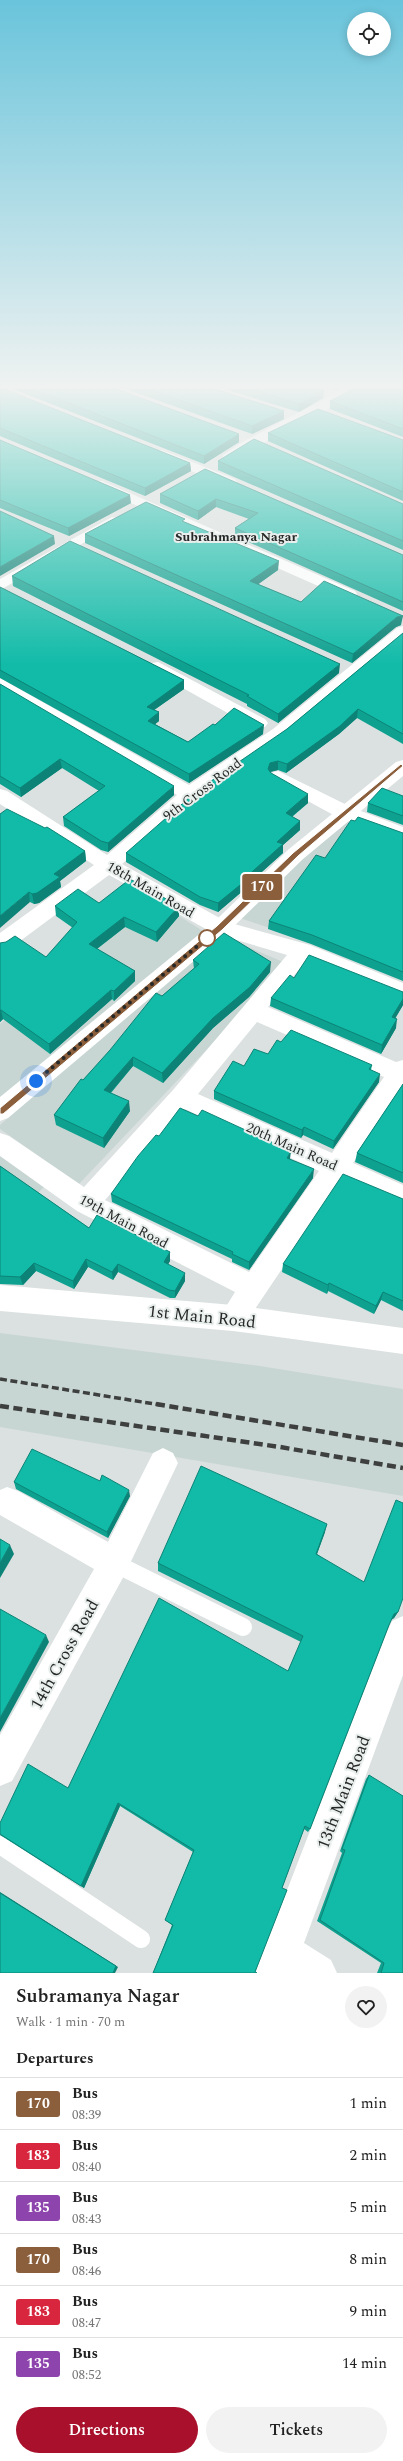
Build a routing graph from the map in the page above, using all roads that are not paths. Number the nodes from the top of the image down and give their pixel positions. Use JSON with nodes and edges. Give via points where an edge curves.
{"nodes":[{"id":1,"x":94,"y":481,"type":"edge"},
{"id":2,"x":229,"y":481,"type":"edge"},
{"id":3,"x":240,"y":486,"type":"edge"},
{"id":4,"x":158,"y":496,"type":"dead end"},
{"id":5,"x":145,"y":503,"type":"junction"},
{"id":6,"x":62,"y":541,"type":"junction"},
{"id":7,"x":90,"y":554,"type":"edge"},
{"id":8,"x":5,"y":589,"type":"edge"},
{"id":9,"x":360,"y":600,"type":"edge"},
{"id":10,"x":401,"y":622,"type":"edge"},
{"id":11,"x":146,"y":661,"type":"edge"},
{"id":12,"x":0,"y":683,"type":"edge"},
{"id":13,"x":279,"y":732,"type":"junction"},
{"id":14,"x":403,"y":766,"type":"edge"},
{"id":15,"x":278,"y":777,"type":"edge"},
{"id":16,"x":190,"y":794,"type":"junction"},
{"id":17,"x":3,"y":801,"type":"edge"},
{"id":18,"x":346,"y":813,"type":"junction"},
{"id":19,"x":403,"y":834,"type":"edge"},
{"id":20,"x":108,"y":865,"type":"junction"},
{"id":21,"x":220,"y":928,"type":"junction"},
{"id":22,"x":0,"y":944,"type":"edge"},
{"id":23,"x":302,"y":951,"type":"junction"},
{"id":24,"x":403,"y":992,"type":"edge"},
{"id":25,"x":254,"y":1010,"type":"junction"},
{"id":26,"x":402,"y":1073,"type":"edge"},
{"id":27,"x":181,"y":1097,"type":"junction"},
{"id":28,"x":0,"y":1111,"type":"edge"},
{"id":29,"x":0,"y":1143,"type":"edge"},
{"id":30,"x":337,"y":1167,"type":"junction"},
{"id":31,"x":403,"y":1197,"type":"edge"},
{"id":32,"x":86,"y":1203,"type":"junction"},
{"id":33,"x":254,"y":1288,"type":"junction"},
{"id":34,"x":0,"y":1298,"type":"edge"},
{"id":35,"x":233,"y":1318,"type":"junction"},
{"id":36,"x":403,"y":1341,"type":"edge"},
{"id":37,"x":163,"y":1463,"type":"dead end"},
{"id":38,"x":7,"y":1502,"type":"dead end"},
{"id":39,"x":120,"y":1551,"type":"junction"},
{"id":40,"x":243,"y":1627,"type":"dead end"},
{"id":41,"x":403,"y":1632,"type":"edge"},
{"id":42,"x":0,"y":1769,"type":"edge"},
{"id":43,"x":0,"y":1845,"type":"edge"},
{"id":44,"x":141,"y":1939,"type":"dead end"},
{"id":45,"x":278,"y":1962,"type":"edge"},
{"id":46,"x":318,"y":1973,"type":"edge"}],
"edges":[{"from":1,"to":5,"type":"street"},
{"from":2,"to":3,"type":"street"},
{"from":4,"to":5,"type":"street"},
{"from":5,"to":6,"type":"street"},
{"from":5,"to":9,"type":"street"},
{"from":6,"to":7,"type":"street"},
{"from":6,"to":8,"type":"street"},
{"from":10,"to":13,"type":"street","name":"9th Cross Road"},
{"from":11,"to":13,"type":"street"},
{"from":12,"to":16,"type":"street"},
{"from":13,"to":16,"type":"street","name":"9th Cross Road"},
{"from":14,"to":18,"type":"street"},
{"from":15,"to":18,"type":"street"},
{"from":16,"to":20,"type":"street","name":"9th Cross Road"},
{"from":17,"to":20,"type":"street","name":"18th Main Road"},
{"from":18,"to":19,"type":"street"},
{"from":18,"to":21,"type":"street","via":[[296,854]]},
{"from":20,"to":21,"type":"street","name":"18th Main Road"},
{"from":20,"to":22,"type":"street","name":"9th Cross Road"},
{"from":21,"to":23,"type":"street","name":"18th Main Road"},
{"from":21,"to":28,"type":"street"},
{"from":23,"to":24,"type":"street","name":"18th Main Road"},
{"from":23,"to":25,"type":"street"},
{"from":25,"to":26,"type":"street"},
{"from":25,"to":27,"type":"street"},
{"from":26,"to":30,"type":"street"},
{"from":27,"to":30,"type":"street","name":"20th Main Road"},
{"from":27,"to":32,"type":"street"},
{"from":29,"to":32,"type":"street","name":"19th Main Road"},
{"from":30,"to":31,"type":"street","name":"20th Main Road"},
{"from":30,"to":33,"type":"street"},
{"from":32,"to":33,"type":"street","name":"19th Main Road"},
{"from":33,"to":35,"type":"street"},
{"from":34,"to":35,"type":"street","name":"1st Main Road"},
{"from":35,"to":36,"type":"street","name":"1st Main Road"},
{"from":37,"to":39,"type":"street","name":"14th Cross Road"},
{"from":38,"to":39,"type":"street"},
{"from":39,"to":40,"type":"lane"},
{"from":39,"to":42,"type":"street","name":"14th Cross Road"},
{"from":41,"to":45,"type":"street","name":"13th Main Road"},
{"from":43,"to":44,"type":"lane"},
{"from":45,"to":46,"type":"street"}]}
